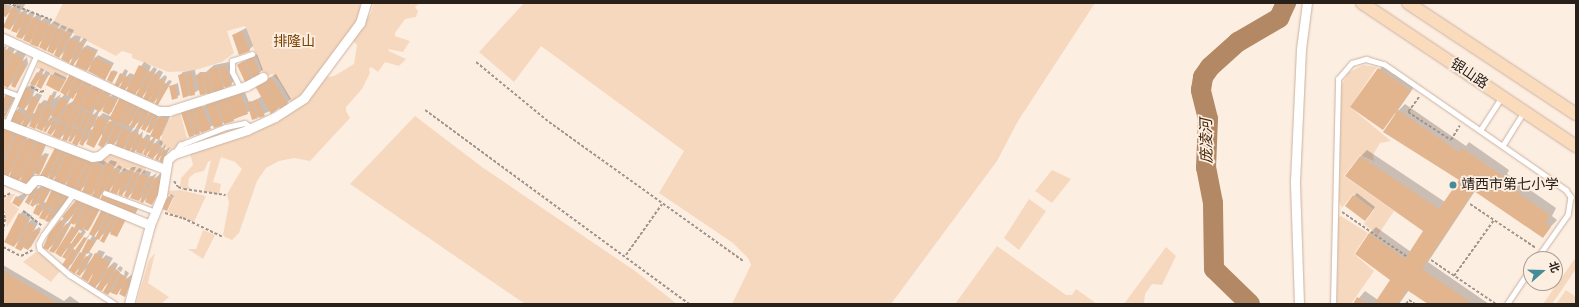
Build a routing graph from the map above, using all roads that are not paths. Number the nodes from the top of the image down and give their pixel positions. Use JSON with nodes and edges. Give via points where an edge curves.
{"nodes":[{"id":1,"x":366,"y":3,"type":"edge"},
{"id":2,"x":1307,"y":3,"type":"edge"},
{"id":3,"x":1362,"y":3,"type":"edge"},
{"id":4,"x":1408,"y":3,"type":"edge"},
{"id":5,"x":3,"y":38,"type":"edge"},
{"id":6,"x":38,"y":52,"type":"junction"},
{"id":7,"x":252,"y":54,"type":"dead end"},
{"id":8,"x":263,"y":77,"type":"dead end"},
{"id":9,"x":240,"y":88,"type":"junction"},
{"id":10,"x":3,"y":91,"type":"edge"},
{"id":11,"x":16,"y":96,"type":"junction"},
{"id":12,"x":1502,"y":96,"type":"junction"},
{"id":13,"x":1524,"y":111,"type":"junction"},
{"id":14,"x":1576,"y":114,"type":"edge"},
{"id":15,"x":4,"y":123,"type":"edge"},
{"id":16,"x":1481,"y":129,"type":"junction"},
{"id":17,"x":1503,"y":145,"type":"junction"},
{"id":18,"x":1576,"y":146,"type":"edge"},
{"id":19,"x":164,"y":172,"type":"junction"},
{"id":20,"x":3,"y":179,"type":"edge"},
{"id":21,"x":105,"y":193,"type":"dead end"},
{"id":22,"x":74,"y":194,"type":"junction"},
{"id":23,"x":156,"y":212,"type":"junction"},
{"id":24,"x":150,"y":225,"type":"junction"},
{"id":25,"x":1543,"y":251,"type":"edge"},
{"id":26,"x":1523,"y":281,"type":"edge"},
{"id":27,"x":115,"y":304,"type":"edge"},
{"id":28,"x":129,"y":304,"type":"edge"},
{"id":29,"x":1299,"y":304,"type":"edge"},
{"id":30,"x":1332,"y":304,"type":"edge"},
{"id":31,"x":1508,"y":304,"type":"edge"}],
"edges":[{"from":1,"to":19,"type":"street","via":[[360,23],[308,92],[293,106],[252,128],[174,154],[168,159]]},
{"from":2,"to":29,"type":"street","via":[[1301,49],[1295,181]]},
{"from":3,"to":12,"type":"main road","name":"银山路"},
{"from":4,"to":14,"type":"main road","name":"银山路"},
{"from":5,"to":6,"type":"street"},
{"from":6,"to":9,"type":"street","via":[[159,111],[170,111]]},
{"from":6,"to":11,"type":"lane"},
{"from":7,"to":9,"type":"lane","via":[[232,61],[232,72]]},
{"from":8,"to":9,"type":"street"},
{"from":10,"to":11,"type":"lane"},
{"from":11,"to":15,"type":"lane"},
{"from":12,"to":13,"type":"main road","name":"银山路"},
{"from":12,"to":16,"type":"lane"},
{"from":13,"to":17,"type":"lane"},
{"from":13,"to":18,"type":"main road","name":"银山路"},
{"from":15,"to":19,"type":"street","via":[[92,157],[99,156],[107,148]]},
{"from":16,"to":17,"type":"lane"},
{"from":16,"to":30,"type":"lane","via":[[1374,60],[1366,59],[1352,63],[1341,74],[1337,86]]},
{"from":17,"to":25,"type":"lane","via":[[1566,190],[1571,197],[1568,215]]},
{"from":19,"to":23,"type":"street","via":[[162,196]]},
{"from":20,"to":22,"type":"street","via":[[27,189],[35,180],[41,180]]},
{"from":21,"to":23,"type":"lane"},
{"from":22,"to":24,"type":"street"},
{"from":22,"to":27,"type":"lane","via":[[39,244],[40,249],[70,275]]},
{"from":23,"to":24,"type":"street"},
{"from":24,"to":28,"type":"street"},
{"from":26,"to":31,"type":"lane"}]}
